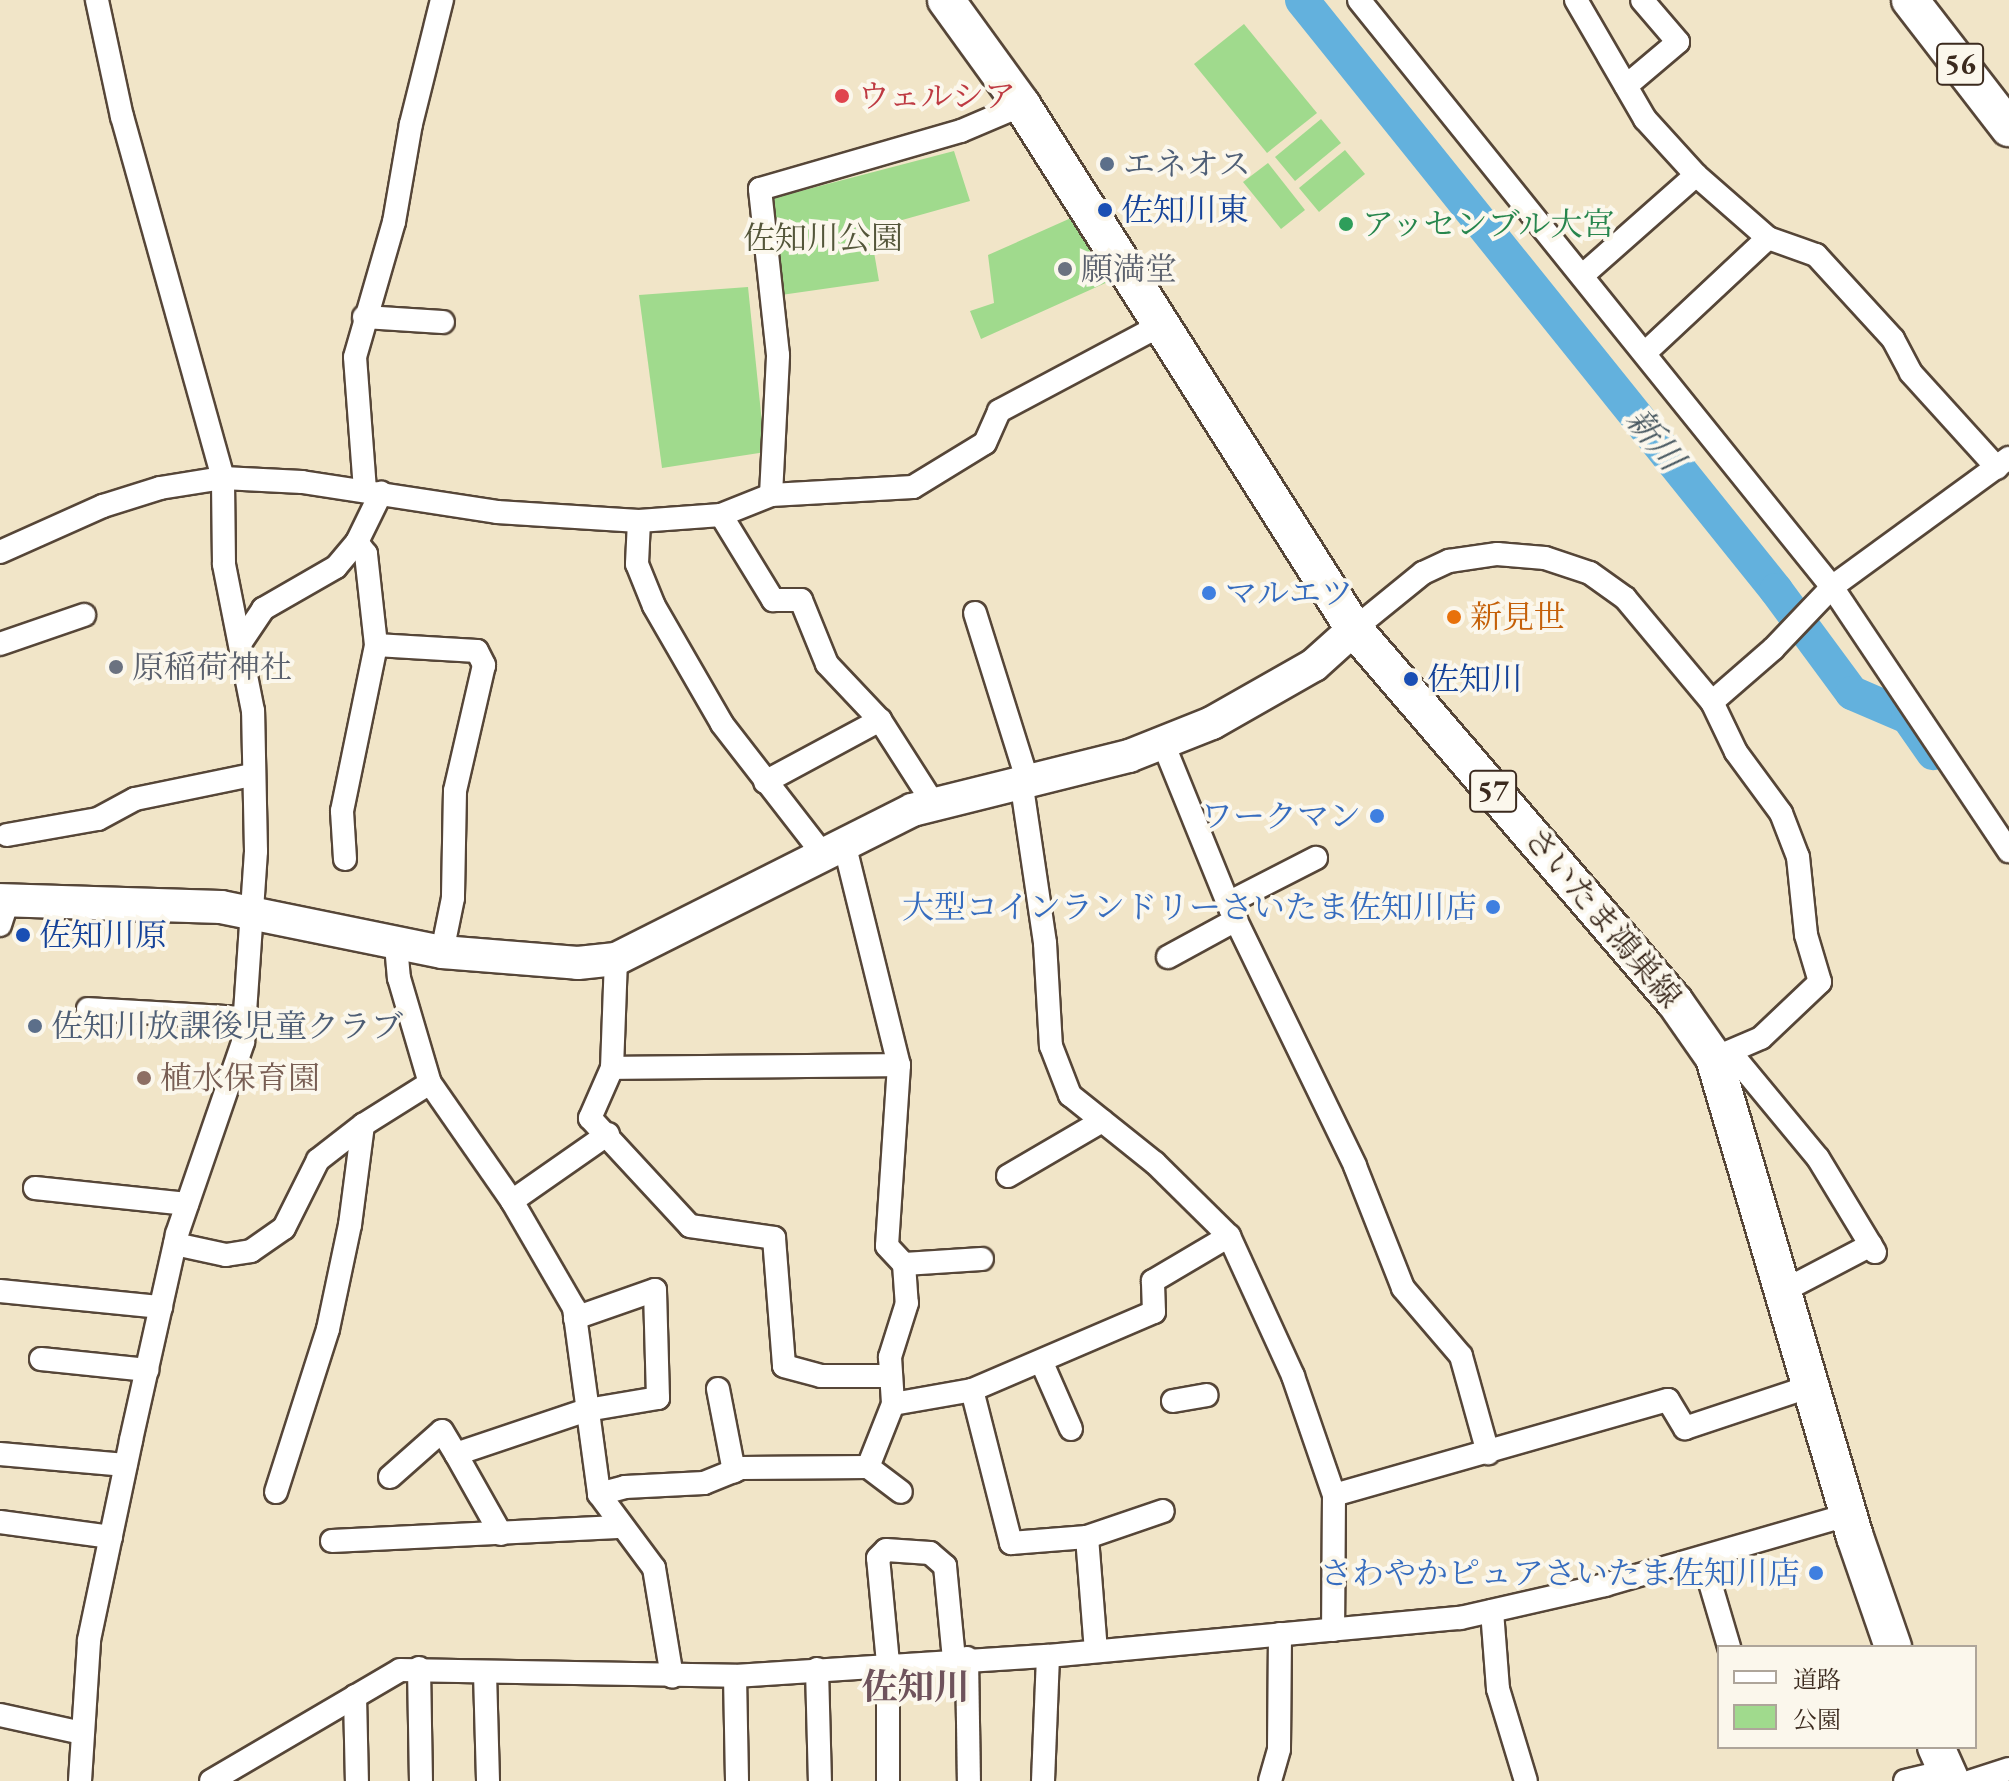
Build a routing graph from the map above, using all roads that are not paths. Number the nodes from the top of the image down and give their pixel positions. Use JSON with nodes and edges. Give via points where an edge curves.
{"nodes":[{"id":1,"x":97,"y":0,"type":"edge"},
{"id":2,"x":442,"y":0,"type":"edge"},
{"id":3,"x":946,"y":0,"type":"edge"},
{"id":4,"x":1359,"y":0,"type":"edge"},
{"id":5,"x":1576,"y":0,"type":"edge"},
{"id":6,"x":1642,"y":0,"type":"edge"},
{"id":7,"x":1910,"y":0,"type":"edge"},
{"id":8,"x":1626,"y":86,"type":"junction"},
{"id":9,"x":1022,"y":105,"type":"junction"},
{"id":10,"x":2009,"y":128,"type":"edge"},
{"id":11,"x":1696,"y":175,"type":"junction"},
{"id":12,"x":1768,"y":238,"type":"junction"},
{"id":13,"x":1583,"y":275,"type":"junction"},
{"id":14,"x":364,"y":317,"type":"junction"},
{"id":15,"x":443,"y":322,"type":"dead end"},
{"id":16,"x":1161,"y":325,"type":"junction"},
{"id":17,"x":1646,"y":352,"type":"junction"},
{"id":18,"x":2003,"y":463,"type":"edge"},
{"id":19,"x":223,"y":478,"type":"junction"},
{"id":20,"x":373,"y":492,"type":"junction"},
{"id":21,"x":771,"y":495,"type":"junction"},
{"id":22,"x":721,"y":515,"type":"junction"},
{"id":23,"x":639,"y":521,"type":"junction"},
{"id":24,"x":357,"y":542,"type":"junction"},
{"id":25,"x":0,"y":552,"type":"edge"},
{"id":26,"x":1830,"y":589,"type":"junction"},
{"id":27,"x":975,"y":613,"type":"dead end"},
{"id":28,"x":84,"y":615,"type":"dead end"},
{"id":29,"x":1354,"y":629,"type":"junction"},
{"id":30,"x":241,"y":642,"type":"junction"},
{"id":31,"x":0,"y":644,"type":"edge"},
{"id":32,"x":376,"y":645,"type":"junction"},
{"id":33,"x":1712,"y":702,"type":"junction"},
{"id":34,"x":880,"y":720,"type":"junction"},
{"id":35,"x":1163,"y":743,"type":"junction"},
{"id":36,"x":252,"y":775,"type":"junction"},
{"id":37,"x":765,"y":782,"type":"junction"},
{"id":38,"x":1026,"y":786,"type":"junction"},
{"id":39,"x":935,"y":806,"type":"junction"},
{"id":40,"x":7,"y":835,"type":"dead end"},
{"id":41,"x":833,"y":848,"type":"junction"},
{"id":42,"x":2009,"y":851,"type":"edge"},
{"id":43,"x":1316,"y":858,"type":"dead end"},
{"id":44,"x":345,"y":859,"type":"dead end"},
{"id":45,"x":3,"y":908,"type":"edge"},
{"id":46,"x":254,"y":911,"type":"junction"},
{"id":47,"x":1232,"y":912,"type":"junction"},
{"id":48,"x":396,"y":945,"type":"junction"},
{"id":49,"x":442,"y":952,"type":"junction"},
{"id":50,"x":1168,"y":957,"type":"dead end"},
{"id":51,"x":616,"y":959,"type":"junction"},
{"id":52,"x":88,"y":1009,"type":"dead end"},
{"id":53,"x":245,"y":1018,"type":"junction"},
{"id":54,"x":1723,"y":1056,"type":"junction"},
{"id":55,"x":899,"y":1065,"type":"junction"},
{"id":56,"x":612,"y":1068,"type":"junction"},
{"id":57,"x":430,"y":1083,"type":"junction"},
{"id":58,"x":1102,"y":1121,"type":"junction"},
{"id":59,"x":363,"y":1125,"type":"junction"},
{"id":60,"x":608,"y":1134,"type":"junction"},
{"id":61,"x":1008,"y":1176,"type":"dead end"},
{"id":62,"x":35,"y":1188,"type":"dead end"},
{"id":63,"x":512,"y":1201,"type":"junction"},
{"id":64,"x":187,"y":1204,"type":"junction"},
{"id":65,"x":1229,"y":1236,"type":"junction"},
{"id":66,"x":175,"y":1244,"type":"junction"},
{"id":67,"x":982,"y":1259,"type":"dead end"},
{"id":68,"x":904,"y":1264,"type":"junction"},
{"id":69,"x":1785,"y":1290,"type":"junction"},
{"id":70,"x":0,"y":1291,"type":"edge"},
{"id":71,"x":161,"y":1307,"type":"junction"},
{"id":72,"x":575,"y":1318,"type":"junction"},
{"id":73,"x":41,"y":1359,"type":"dead end"},
{"id":74,"x":1042,"y":1363,"type":"junction"},
{"id":75,"x":147,"y":1370,"type":"junction"},
{"id":76,"x":888,"y":1376,"type":"junction"},
{"id":77,"x":1814,"y":1385,"type":"junction"},
{"id":78,"x":718,"y":1389,"type":"dead end"},
{"id":79,"x":972,"y":1390,"type":"junction"},
{"id":80,"x":1206,"y":1395,"type":"dead end"},
{"id":81,"x":1173,"y":1401,"type":"dead end"},
{"id":82,"x":893,"y":1404,"type":"junction"},
{"id":83,"x":587,"y":1410,"type":"junction"},
{"id":84,"x":1071,"y":1429,"type":"dead end"},
{"id":85,"x":1488,"y":1453,"type":"junction"},
{"id":86,"x":0,"y":1454,"type":"edge"},
{"id":87,"x":456,"y":1454,"type":"junction"},
{"id":88,"x":126,"y":1465,"type":"junction"},
{"id":89,"x":868,"y":1467,"type":"junction"},
{"id":90,"x":734,"y":1471,"type":"junction"},
{"id":91,"x":390,"y":1477,"type":"dead end"},
{"id":92,"x":276,"y":1492,"type":"dead end"},
{"id":93,"x":901,"y":1492,"type":"dead end"},
{"id":94,"x":599,"y":1494,"type":"junction"},
{"id":95,"x":1334,"y":1495,"type":"junction"},
{"id":96,"x":1163,"y":1511,"type":"dead end"},
{"id":97,"x":1848,"y":1515,"type":"junction"},
{"id":98,"x":0,"y":1522,"type":"edge"},
{"id":99,"x":623,"y":1527,"type":"junction"},
{"id":100,"x":501,"y":1534,"type":"junction"},
{"id":101,"x":111,"y":1537,"type":"junction"},
{"id":102,"x":1087,"y":1537,"type":"junction"},
{"id":103,"x":332,"y":1541,"type":"dead end"},
{"id":104,"x":1703,"y":1559,"type":"junction"},
{"id":105,"x":1492,"y":1611,"type":"junction"},
{"id":106,"x":1333,"y":1630,"type":"junction"},
{"id":107,"x":1280,"y":1634,"type":"junction"},
{"id":108,"x":1728,"y":1645,"type":"edge"},
{"id":109,"x":1892,"y":1645,"type":"edge"},
{"id":110,"x":1096,"y":1651,"type":"junction"},
{"id":111,"x":1048,"y":1656,"type":"junction"},
{"id":112,"x":960,"y":1659,"type":"junction"},
{"id":113,"x":888,"y":1663,"type":"junction"},
{"id":114,"x":419,"y":1668,"type":"junction"},
{"id":115,"x":817,"y":1669,"type":"junction"},
{"id":116,"x":485,"y":1673,"type":"junction"},
{"id":117,"x":735,"y":1676,"type":"junction"},
{"id":118,"x":672,"y":1677,"type":"junction"},
{"id":119,"x":355,"y":1696,"type":"junction"},
{"id":120,"x":0,"y":1715,"type":"edge"},
{"id":121,"x":82,"y":1733,"type":"junction"},
{"id":122,"x":2009,"y":1769,"type":"edge"},
{"id":123,"x":1952,"y":1770,"type":"edge"},
{"id":124,"x":80,"y":1781,"type":"edge"},
{"id":125,"x":211,"y":1781,"type":"edge"},
{"id":126,"x":357,"y":1781,"type":"edge"},
{"id":127,"x":421,"y":1781,"type":"edge"},
{"id":128,"x":488,"y":1781,"type":"edge"},
{"id":129,"x":737,"y":1781,"type":"edge"},
{"id":130,"x":820,"y":1781,"type":"edge"},
{"id":131,"x":888,"y":1781,"type":"edge"},
{"id":132,"x":969,"y":1781,"type":"edge"},
{"id":133,"x":1043,"y":1781,"type":"edge"},
{"id":134,"x":1270,"y":1781,"type":"edge"},
{"id":135,"x":1526,"y":1781,"type":"edge"},
{"id":136,"x":1905,"y":1781,"type":"edge"}],
"edges":[{"from":1,"to":19,"type":"street","via":[[122,117]]},
{"from":2,"to":14,"type":"street","via":[[411,124],[394,222]]},
{"from":3,"to":9,"type":"main road","name":"さいたま鴻巣線","number":"57"},
{"from":4,"to":13,"type":"street"},
{"from":5,"to":8,"type":"street"},
{"from":6,"to":8,"type":"street","via":[[1678,42]]},
{"from":7,"to":10,"type":"main road","number":"56"},
{"from":8,"to":11,"type":"street","via":[[1645,119]]},
{"from":9,"to":16,"type":"main road","name":"さいたま鴻巣線","number":"57"},
{"from":9,"to":21,"type":"street","via":[[961,131],[760,189],[778,355]]},
{"from":11,"to":12,"type":"street"},
{"from":11,"to":13,"type":"street"},
{"from":12,"to":17,"type":"street"},
{"from":12,"to":18,"type":"street","via":[[1816,255],[1893,339],[1911,373]]},
{"from":13,"to":17,"type":"street"},
{"from":14,"to":15,"type":"street"},
{"from":14,"to":20,"type":"street","via":[[355,357]]},
{"from":16,"to":21,"type":"street","via":[[999,411],[985,443],[913,487]]},
{"from":16,"to":29,"type":"main road","name":"さいたま鴻巣線","number":"57"},
{"from":17,"to":26,"type":"street"},
{"from":18,"to":26,"type":"street"},
{"from":19,"to":20,"type":"street"},
{"from":19,"to":25,"type":"street","via":[[160,488],[103,506]]},
{"from":19,"to":30,"type":"street","via":[[224,564]]},
{"from":20,"to":23,"type":"street","via":[[497,512]]},
{"from":20,"to":24,"type":"street"},
{"from":21,"to":22,"type":"street"},
{"from":22,"to":23,"type":"street"},
{"from":22,"to":34,"type":"street","via":[[773,600],[801,600],[827,664]]},
{"from":23,"to":37,"type":"street","via":[[637,564],[654,606],[722,724]]},
{"from":24,"to":30,"type":"street","via":[[336,567],[263,609]]},
{"from":24,"to":32,"type":"street","via":[[366,554]]},
{"from":26,"to":33,"type":"street"},
{"from":26,"to":42,"type":"street"},
{"from":27,"to":38,"type":"street"},
{"from":28,"to":31,"type":"street"},
{"from":29,"to":33,"type":"street","via":[[1423,573],[1449,561],[1497,554],[1545,558],[1590,573],[1625,598]]},
{"from":29,"to":35,"type":"street","via":[[1314,665],[1212,723]]},
{"from":29,"to":54,"type":"main road","name":"さいたま鴻巣線","number":"57"},
{"from":30,"to":36,"type":"street","via":[[253,711]]},
{"from":32,"to":44,"type":"street","via":[[342,811]]},
{"from":32,"to":49,"type":"street","via":[[477,651],[484,665],[455,791],[453,898]]},
{"from":33,"to":54,"type":"street","via":[[1736,752],[1781,813],[1798,857],[1806,935],[1820,982],[1761,1038]]},
{"from":34,"to":37,"type":"street"},
{"from":34,"to":39,"type":"street"},
{"from":35,"to":38,"type":"street"},
{"from":35,"to":47,"type":"street"},
{"from":36,"to":40,"type":"street","via":[[135,799],[98,819]]},
{"from":36,"to":46,"type":"street"},
{"from":37,"to":41,"type":"street"},
{"from":38,"to":39,"type":"street"},
{"from":38,"to":58,"type":"street","via":[[1051,1046],[1070,1095]]},
{"from":39,"to":41,"type":"street","via":[[912,810]]},
{"from":41,"to":51,"type":"street"},
{"from":41,"to":55,"type":"street"},
{"from":43,"to":47,"type":"street"},
{"from":45,"to":46,"type":"street"},
{"from":46,"to":48,"type":"street"},
{"from":46,"to":53,"type":"street"},
{"from":47,"to":50,"type":"street"},
{"from":47,"to":85,"type":"street","via":[[1355,1166],[1403,1288],[1461,1356]]},
{"from":48,"to":49,"type":"street"},
{"from":48,"to":57,"type":"street","via":[[399,978]]},
{"from":49,"to":51,"type":"street","via":[[578,963]]},
{"from":51,"to":56,"type":"street"},
{"from":52,"to":53,"type":"street"},
{"from":53,"to":64,"type":"street","via":[[243,1042]]},
{"from":54,"to":69,"type":"main road","name":"さいたま鴻巣線","number":"57"},
{"from":54,"to":69,"type":"street","via":[[1818,1158],[1873,1249]]},
{"from":55,"to":56,"type":"street"},
{"from":55,"to":68,"type":"street","via":[[887,1246]]},
{"from":56,"to":60,"type":"street","via":[[590,1118]]},
{"from":57,"to":59,"type":"street"},
{"from":57,"to":63,"type":"street"},
{"from":58,"to":61,"type":"street"},
{"from":58,"to":65,"type":"street","via":[[1155,1163]]},
{"from":59,"to":66,"type":"street","via":[[318,1160],[284,1228],[251,1251],[226,1255]]},
{"from":59,"to":92,"type":"street","via":[[350,1225],[328,1329]]},
{"from":60,"to":63,"type":"street"},
{"from":60,"to":76,"type":"street","via":[[690,1226],[774,1238],[784,1366],[821,1376]]},
{"from":62,"to":64,"type":"street"},
{"from":63,"to":72,"type":"street"},
{"from":64,"to":66,"type":"street"},
{"from":65,"to":74,"type":"street","via":[[1153,1281],[1154,1312]]},
{"from":65,"to":95,"type":"street","via":[[1293,1376]]},
{"from":66,"to":71,"type":"street"},
{"from":67,"to":68,"type":"street"},
{"from":68,"to":76,"type":"street","via":[[907,1303]]},
{"from":69,"to":77,"type":"main road","name":"さいたま鴻巣線","number":"57"},
{"from":70,"to":71,"type":"street"},
{"from":71,"to":75,"type":"street"},
{"from":72,"to":83,"type":"street"},
{"from":72,"to":83,"type":"street","via":[[655,1290],[658,1398]]},
{"from":73,"to":75,"type":"street"},
{"from":74,"to":79,"type":"street"},
{"from":74,"to":84,"type":"street"},
{"from":75,"to":88,"type":"street"},
{"from":76,"to":82,"type":"street"},
{"from":77,"to":85,"type":"street","via":[[1685,1428],[1668,1400]]},
{"from":77,"to":97,"type":"main road","name":"さいたま鴻巣線","number":"57"},
{"from":78,"to":90,"type":"street"},
{"from":79,"to":82,"type":"street"},
{"from":79,"to":102,"type":"street","via":[[1011,1543]]},
{"from":80,"to":81,"type":"street"},
{"from":82,"to":89,"type":"street","via":[[884,1438]]},
{"from":83,"to":87,"type":"street"},
{"from":83,"to":94,"type":"street"},
{"from":85,"to":95,"type":"street"},
{"from":86,"to":88,"type":"street"},
{"from":87,"to":91,"type":"street","via":[[442,1431]]},
{"from":87,"to":100,"type":"street"},
{"from":88,"to":101,"type":"street"},
{"from":89,"to":90,"type":"street"},
{"from":89,"to":93,"type":"street"},
{"from":90,"to":94,"type":"street","via":[[704,1483],[625,1487]]},
{"from":94,"to":99,"type":"street"},
{"from":95,"to":106,"type":"street"},
{"from":96,"to":102,"type":"street"},
{"from":97,"to":104,"type":"street"},
{"from":97,"to":109,"type":"main road","name":"さいたま鴻巣線","number":"57"},
{"from":98,"to":101,"type":"street"},
{"from":99,"to":100,"type":"street"},
{"from":99,"to":118,"type":"street","via":[[654,1568]]},
{"from":100,"to":103,"type":"street"},
{"from":101,"to":121,"type":"street","via":[[89,1640]]},
{"from":102,"to":110,"type":"street"},
{"from":104,"to":105,"type":"street"},
{"from":104,"to":108,"type":"street"},
{"from":105,"to":106,"type":"street"},
{"from":105,"to":135,"type":"street","via":[[1498,1689]]},
{"from":106,"to":107,"type":"street"},
{"from":107,"to":110,"type":"street"},
{"from":107,"to":134,"type":"street","via":[[1279,1749]]},
{"from":110,"to":111,"type":"street"},
{"from":111,"to":112,"type":"street"},
{"from":111,"to":133,"type":"street"},
{"from":112,"to":113,"type":"street"},
{"from":112,"to":113,"type":"street","via":[[945,1566],[930,1553],[886,1550],[878,1558]]},
{"from":112,"to":132,"type":"street"},
{"from":113,"to":115,"type":"street"},
{"from":113,"to":131,"type":"street"},
{"from":114,"to":116,"type":"street"},
{"from":114,"to":119,"type":"street","via":[[400,1670]]},
{"from":114,"to":127,"type":"street"},
{"from":115,"to":117,"type":"street"},
{"from":115,"to":130,"type":"street"},
{"from":116,"to":118,"type":"street"},
{"from":116,"to":128,"type":"street"},
{"from":117,"to":118,"type":"street"},
{"from":117,"to":129,"type":"street"},
{"from":119,"to":125,"type":"street"},
{"from":119,"to":126,"type":"street"},
{"from":120,"to":121,"type":"street"},
{"from":121,"to":124,"type":"street"},
{"from":122,"to":123,"type":"street"},
{"from":123,"to":136,"type":"street"}]}
